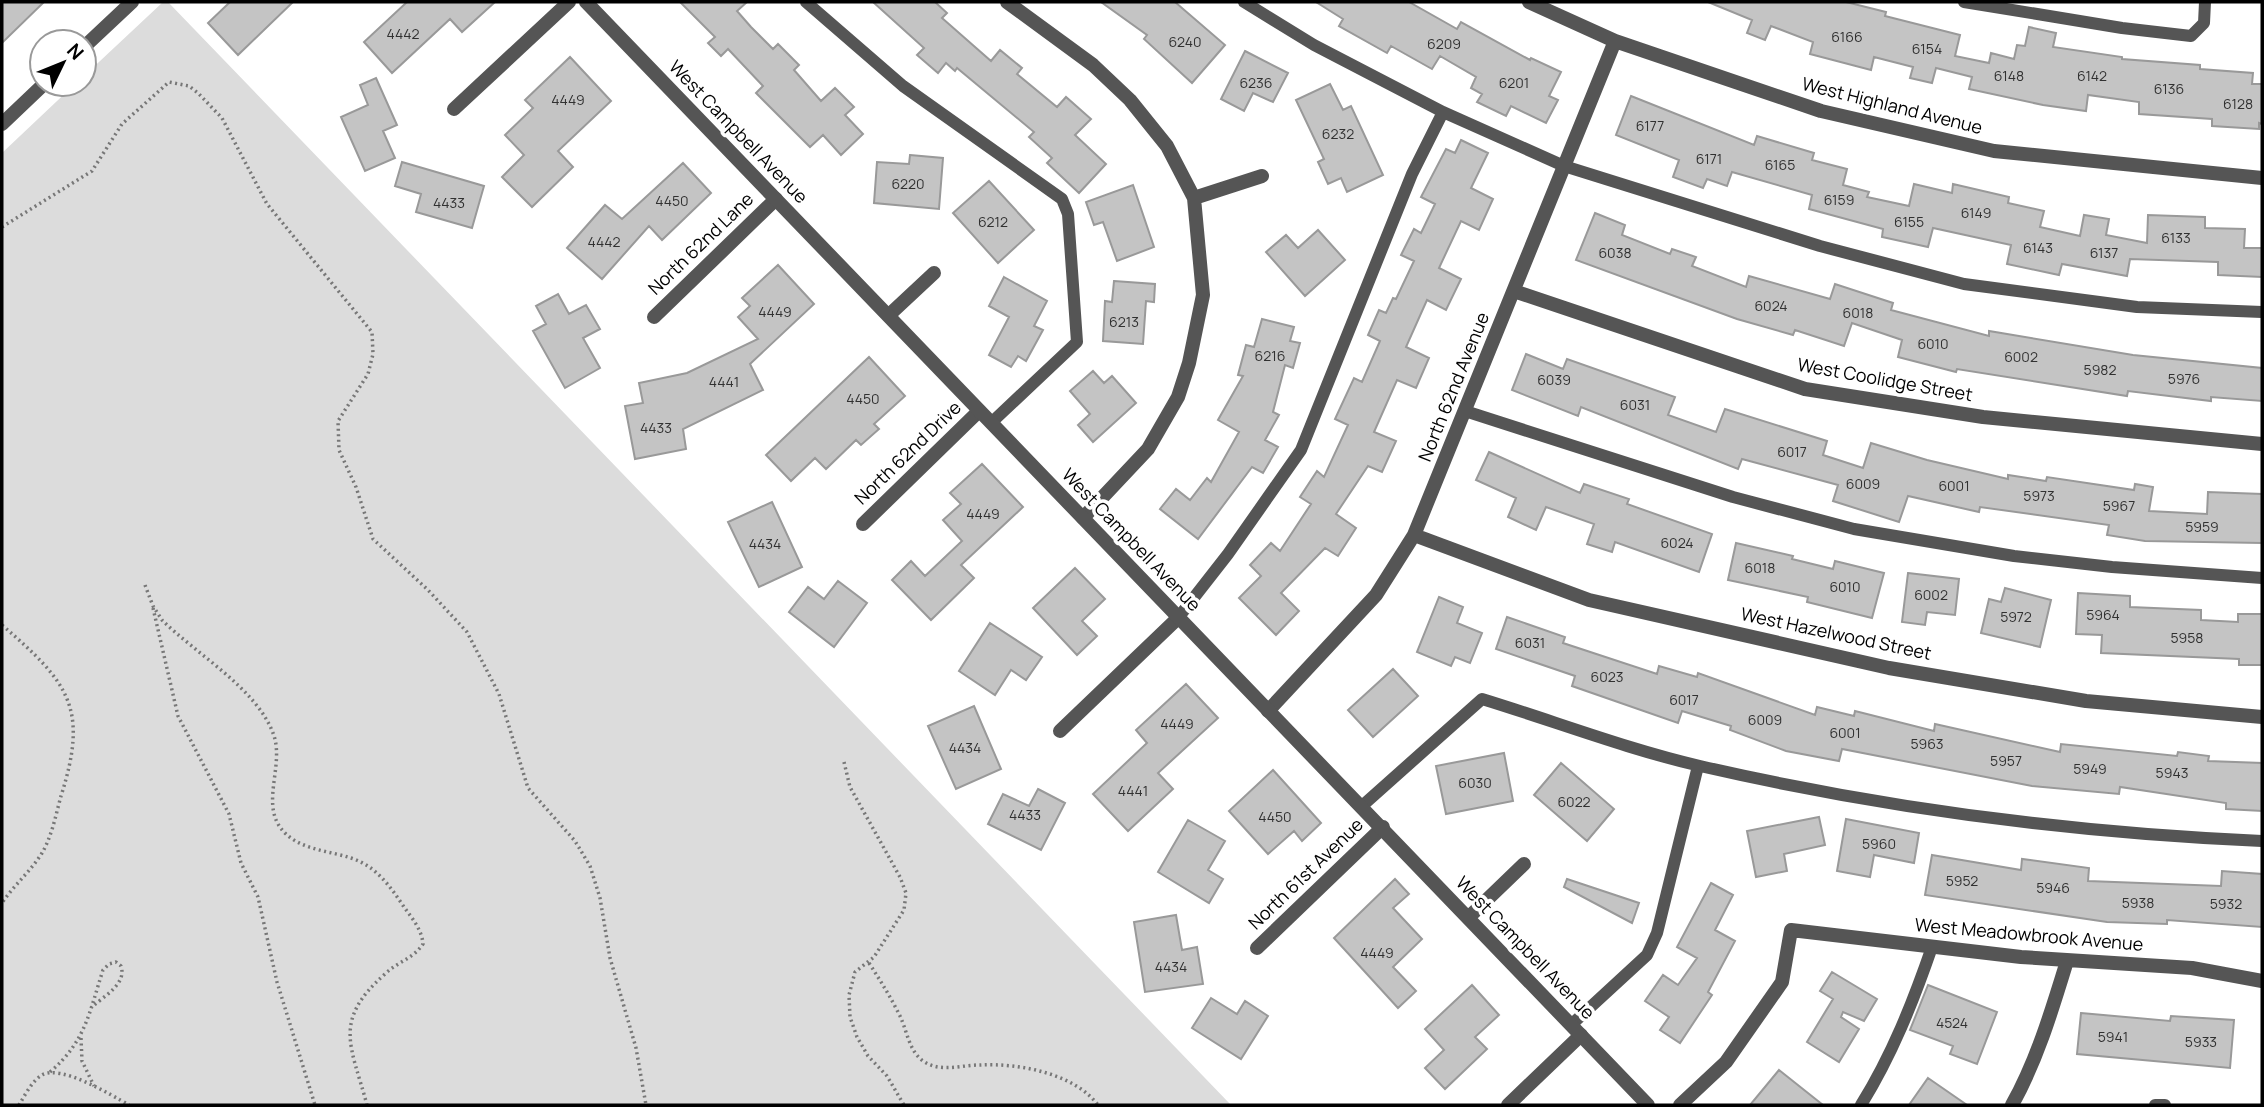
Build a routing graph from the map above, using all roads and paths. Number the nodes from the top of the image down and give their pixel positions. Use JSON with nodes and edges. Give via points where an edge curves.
{"nodes":[{"id":1,"x":132,"y":2,"type":"edge"},
{"id":2,"x":569,"y":2,"type":"edge"},
{"id":3,"x":586,"y":2,"type":"edge"},
{"id":4,"x":806,"y":2,"type":"edge"},
{"id":5,"x":1007,"y":2,"type":"edge"},
{"id":6,"x":1244,"y":2,"type":"edge"},
{"id":7,"x":1529,"y":2,"type":"edge"},
{"id":8,"x":1964,"y":2,"type":"edge"},
{"id":9,"x":2205,"y":2,"type":"edge"},
{"id":10,"x":98,"y":34,"type":"edge"},
{"id":11,"x":1615,"y":41,"type":"junction"},
{"id":12,"x":29,"y":98,"type":"edge"},
{"id":13,"x":454,"y":109,"type":"dead end"},
{"id":14,"x":1443,"y":112,"type":"junction"},
{"id":15,"x":2,"y":124,"type":"edge"},
{"id":16,"x":1564,"y":166,"type":"junction"},
{"id":17,"x":1262,"y":176,"type":"dead end"},
{"id":18,"x":2262,"y":178,"type":"edge"},
{"id":19,"x":1194,"y":198,"type":"junction"},
{"id":20,"x":776,"y":199,"type":"junction"},
{"id":21,"x":2,"y":228,"type":"edge"},
{"id":22,"x":934,"y":273,"type":"dead end"},
{"id":23,"x":1514,"y":292,"type":"junction"},
{"id":24,"x":2262,"y":312,"type":"edge"},
{"id":25,"x":889,"y":315,"type":"junction"},
{"id":26,"x":654,"y":317,"type":"dead end"},
{"id":27,"x":979,"y":411,"type":"junction"},
{"id":28,"x":1465,"y":411,"type":"junction"},
{"id":29,"x":991,"y":423,"type":"junction"},
{"id":30,"x":2262,"y":444,"type":"edge"},
{"id":31,"x":1083,"y":518,"type":"junction"},
{"id":32,"x":863,"y":524,"type":"dead end"},
{"id":33,"x":1414,"y":535,"type":"junction"},
{"id":34,"x":2262,"y":578,"type":"edge"},
{"id":35,"x":145,"y":585,"type":"dead end"},
{"id":36,"x":153,"y":606,"type":"junction"},
{"id":37,"x":1178,"y":618,"type":"junction"},
{"id":38,"x":2,"y":625,"type":"edge"},
{"id":39,"x":1268,"y":711,"type":"junction"},
{"id":40,"x":2262,"y":717,"type":"edge"},
{"id":41,"x":1060,"y":731,"type":"dead end"},
{"id":42,"x":844,"y":762,"type":"dead end"},
{"id":43,"x":1698,"y":766,"type":"junction"},
{"id":44,"x":1362,"y":806,"type":"junction"},
{"id":45,"x":1382,"y":827,"type":"junction"},
{"id":46,"x":2262,"y":841,"type":"edge"},
{"id":47,"x":1524,"y":864,"type":"dead end"},
{"id":48,"x":2,"y":903,"type":"edge"},
{"id":49,"x":1469,"y":917,"type":"junction"},
{"id":50,"x":1933,"y":947,"type":"junction"},
{"id":51,"x":1257,"y":948,"type":"dead end"},
{"id":52,"x":2067,"y":961,"type":"junction"},
{"id":53,"x":869,"y":963,"type":"junction"},
{"id":54,"x":2262,"y":981,"type":"edge"},
{"id":55,"x":92,"y":1007,"type":"junction"},
{"id":56,"x":1576,"y":1030,"type":"junction"},
{"id":57,"x":82,"y":1036,"type":"junction"},
{"id":58,"x":50,"y":1072,"type":"junction"},
{"id":59,"x":96,"y":1089,"type":"junction"},
{"id":60,"x":19,"y":1105,"type":"edge"},
{"id":61,"x":129,"y":1105,"type":"edge"},
{"id":62,"x":315,"y":1105,"type":"edge"},
{"id":63,"x":367,"y":1105,"type":"edge"},
{"id":64,"x":646,"y":1105,"type":"edge"},
{"id":65,"x":904,"y":1105,"type":"edge"},
{"id":66,"x":1098,"y":1105,"type":"edge"},
{"id":67,"x":1508,"y":1105,"type":"edge"},
{"id":68,"x":1648,"y":1105,"type":"edge"},
{"id":69,"x":1680,"y":1105,"type":"edge"},
{"id":70,"x":1861,"y":1105,"type":"edge"},
{"id":71,"x":2012,"y":1105,"type":"edge"},
{"id":72,"x":2155,"y":1105,"type":"edge"},
{"id":73,"x":2165,"y":1105,"type":"edge"}],
"edges":[{"from":1,"to":10,"type":"street"},
{"from":2,"to":13,"type":"street"},
{"from":3,"to":20,"type":"street","name":"West Campbell Avenue"},
{"from":4,"to":29,"type":"lane","via":[[903,86],[1062,199],[1068,214],[1077,342]]},
{"from":5,"to":19,"type":"street","via":[[1093,65],[1130,100],[1167,146]]},
{"from":6,"to":14,"type":"lane","via":[[1314,45]]},
{"from":7,"to":11,"type":"street","name":"West Highland Avenue"},
{"from":8,"to":9,"type":"lane","via":[[2190,36],[2204,23]]},
{"from":11,"to":16,"type":"street","name":"North 62nd Avenue"},
{"from":11,"to":18,"type":"street","name":"West Highland Avenue","via":[[1821,111],[1994,151]]},
{"from":12,"to":15,"type":"street"},
{"from":14,"to":16,"type":"lane"},
{"from":14,"to":37,"type":"lane","via":[[1412,174],[1301,450]]},
{"from":16,"to":23,"type":"street","name":"North 62nd Avenue"},
{"from":16,"to":24,"type":"lane","via":[[1820,246],[1964,284],[2137,307]]},
{"from":17,"to":19,"type":"street"},
{"from":19,"to":31,"type":"street","via":[[1203,295],[1178,397],[1148,449]]},
{"from":20,"to":25,"type":"street","name":"West Campbell Avenue"},
{"from":20,"to":26,"type":"street","name":"North 62nd Lane"},
{"from":21,"to":64,"type":"path","via":[[92,171],[122,124],[169,82],[188,86],[222,118],[267,204],[372,332],[368,374],[338,421],[339,450],[373,539],[467,632],[499,694],[528,788],[575,841],[590,866]]},
{"from":22,"to":25,"type":"street"},
{"from":23,"to":28,"type":"street","name":"North 62nd Avenue"},
{"from":23,"to":30,"type":"street","name":"West Coolidge Street","via":[[1805,389],[1983,417]]},
{"from":25,"to":27,"type":"street","name":"West Campbell Avenue"},
{"from":27,"to":29,"type":"street","name":"West Campbell Avenue"},
{"from":27,"to":32,"type":"street","name":"North 62nd Drive"},
{"from":28,"to":33,"type":"street","name":"North 62nd Avenue"},
{"from":28,"to":34,"type":"lane","via":[[1733,497],[1854,529],[2112,568]]},
{"from":29,"to":31,"type":"street","name":"West Campbell Avenue"},
{"from":31,"to":37,"type":"street","name":"West Campbell Avenue"},
{"from":33,"to":39,"type":"street","name":"North 62nd Avenue","via":[[1376,594]]},
{"from":33,"to":40,"type":"street","name":"West Hazelwood Street","via":[[1589,600],[1889,668],[2086,701]]},
{"from":35,"to":36,"type":"path"},
{"from":36,"to":62,"type":"path","via":[[178,716],[229,814],[241,863],[258,898],[277,982]]},
{"from":36,"to":63,"type":"path","via":[[175,633],[261,710],[275,741],[272,806],[280,827],[298,842],[352,858],[376,872],[420,932],[423,944],[418,951],[386,972],[351,1016],[351,1038]]},
{"from":37,"to":39,"type":"street","name":"West Campbell Avenue"},
{"from":37,"to":41,"type":"street"},
{"from":38,"to":48,"type":"path","via":[[67,696],[75,741],[44,849]]},
{"from":39,"to":44,"type":"street","name":"West Campbell Avenue"},
{"from":42,"to":53,"type":"path","via":[[850,786],[906,893],[904,910]]},
{"from":43,"to":44,"type":"lane","via":[[1482,699]]},
{"from":43,"to":46,"type":"lane","via":[[2004,818]]},
{"from":43,"to":56,"type":"lane","via":[[1657,933],[1647,955]]},
{"from":44,"to":45,"type":"street","name":"West Campbell Avenue"},
{"from":45,"to":49,"type":"street","name":"West Campbell Avenue"},
{"from":45,"to":51,"type":"street","name":"North 61st Avenue"},
{"from":47,"to":49,"type":"street"},
{"from":49,"to":56,"type":"street","name":"West Campbell Avenue"},
{"from":50,"to":52,"type":"street","name":"West Meadowbrook Avenue"},
{"from":50,"to":69,"type":"street","name":"West Meadowbrook Avenue","via":[[1791,930],[1782,982],[1769,1003],[1726,1062]]},
{"from":50,"to":70,"type":"lane","via":[[1914,1001]]},
{"from":52,"to":54,"type":"street","name":"West Meadowbrook Avenue","via":[[2192,968]]},
{"from":52,"to":71,"type":"street","via":[[2033,1060]]},
{"from":53,"to":65,"type":"path","via":[[852,976],[852,1027]]},
{"from":53,"to":66,"type":"path","via":[[924,1062],[941,1068],[994,1065],[1039,1072],[1074,1084]]},
{"from":55,"to":55,"type":"path","via":[[103,970],[116,962],[121,966],[121,981]]},
{"from":55,"to":57,"type":"path"},
{"from":56,"to":67,"type":"street"},
{"from":56,"to":68,"type":"street","name":"West Campbell Avenue"},
{"from":57,"to":58,"type":"path"},
{"from":57,"to":59,"type":"path","via":[[82,1061]]},
{"from":58,"to":59,"type":"path","via":[[64,1073]]},
{"from":58,"to":60,"type":"path","via":[[35,1081]]},
{"from":59,"to":61,"type":"path"},
{"from":72,"to":73,"type":"lane"}]}
